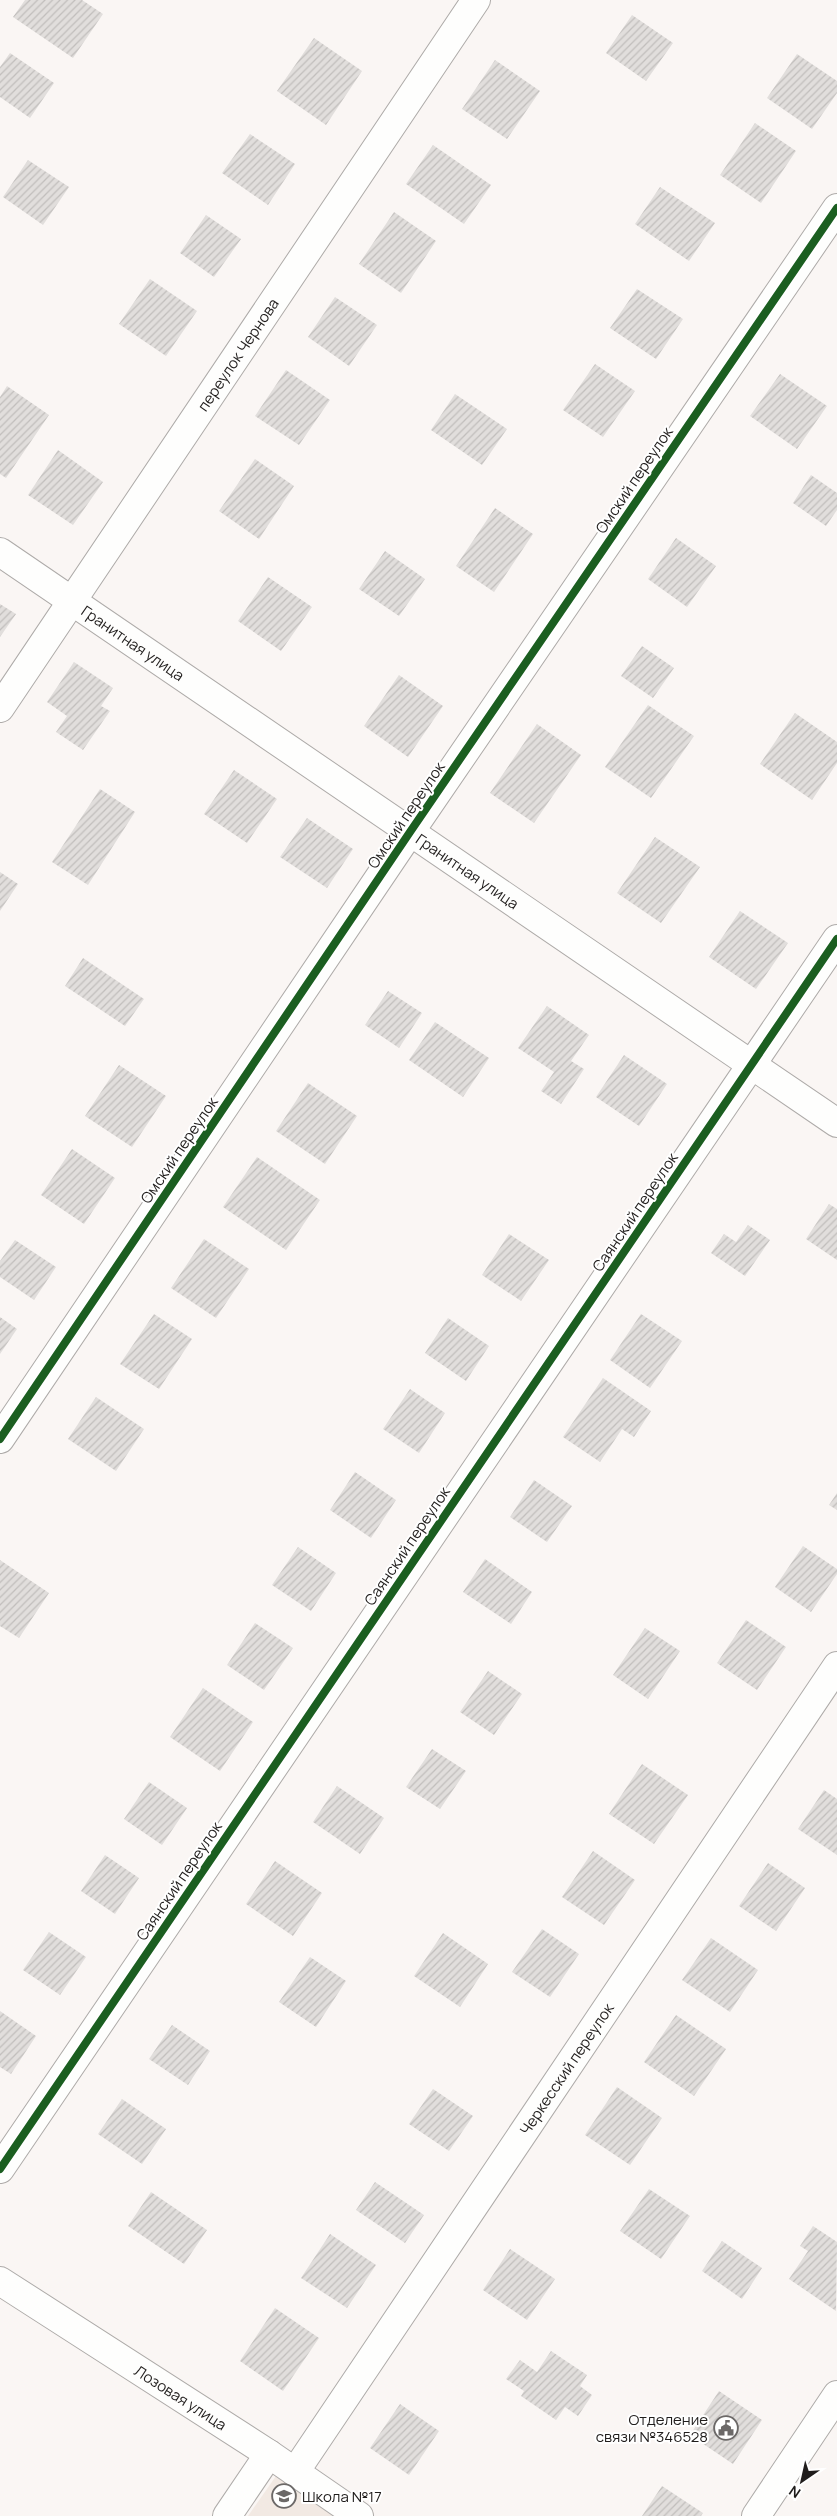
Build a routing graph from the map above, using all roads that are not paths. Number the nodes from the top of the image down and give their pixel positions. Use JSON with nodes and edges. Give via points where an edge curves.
{"nodes":[{"id":1,"x":476,"y":0,"type":"edge"},
{"id":2,"x":837,"y":208,"type":"edge"},
{"id":3,"x":0,"y":552,"type":"edge"},
{"id":4,"x":72,"y":601,"type":"junction"},
{"id":5,"x":0,"y":708,"type":"edge"},
{"id":6,"x":410,"y":832,"type":"junction"},
{"id":7,"x":837,"y":939,"type":"edge"},
{"id":8,"x":751,"y":1065,"type":"junction"},
{"id":9,"x":837,"y":1124,"type":"edge"},
{"id":10,"x":0,"y":1439,"type":"edge"},
{"id":11,"x":837,"y":1666,"type":"edge"},
{"id":12,"x":0,"y":2169,"type":"edge"},
{"id":13,"x":0,"y":2281,"type":"edge"},
{"id":14,"x":837,"y":2395,"type":"edge"},
{"id":15,"x":269,"y":2454,"type":"junction"},
{"id":16,"x":295,"y":2472,"type":"junction"},
{"id":17,"x":227,"y":2516,"type":"edge"},
{"id":18,"x":359,"y":2516,"type":"edge"},
{"id":19,"x":756,"y":2516,"type":"edge"}],
"edges":[{"from":1,"to":4,"type":"street","name":"переулок Чернова"},
{"from":2,"to":6,"type":"street","name":"Омский переулок"},
{"from":3,"to":4,"type":"street","name":"Гранитная улица"},
{"from":4,"to":5,"type":"street","name":"переулок Чернова"},
{"from":4,"to":6,"type":"street","name":"Гранитная улица"},
{"from":6,"to":8,"type":"street","name":"Гранитная улица"},
{"from":6,"to":10,"type":"street","name":"Омский переулок"},
{"from":7,"to":8,"type":"street","name":"Саянский переулок"},
{"from":8,"to":9,"type":"street","name":"Гранитная улица"},
{"from":8,"to":12,"type":"street","name":"Саянский переулок"},
{"from":11,"to":16,"type":"street","name":"Черкесский переулок"},
{"from":13,"to":15,"type":"street","name":"Лозовая улица"},
{"from":14,"to":19,"type":"street"},
{"from":15,"to":16,"type":"street","name":"Лозовая улица"},
{"from":15,"to":17,"type":"street"},
{"from":16,"to":18,"type":"street","name":"Лозовая улица"}]}
